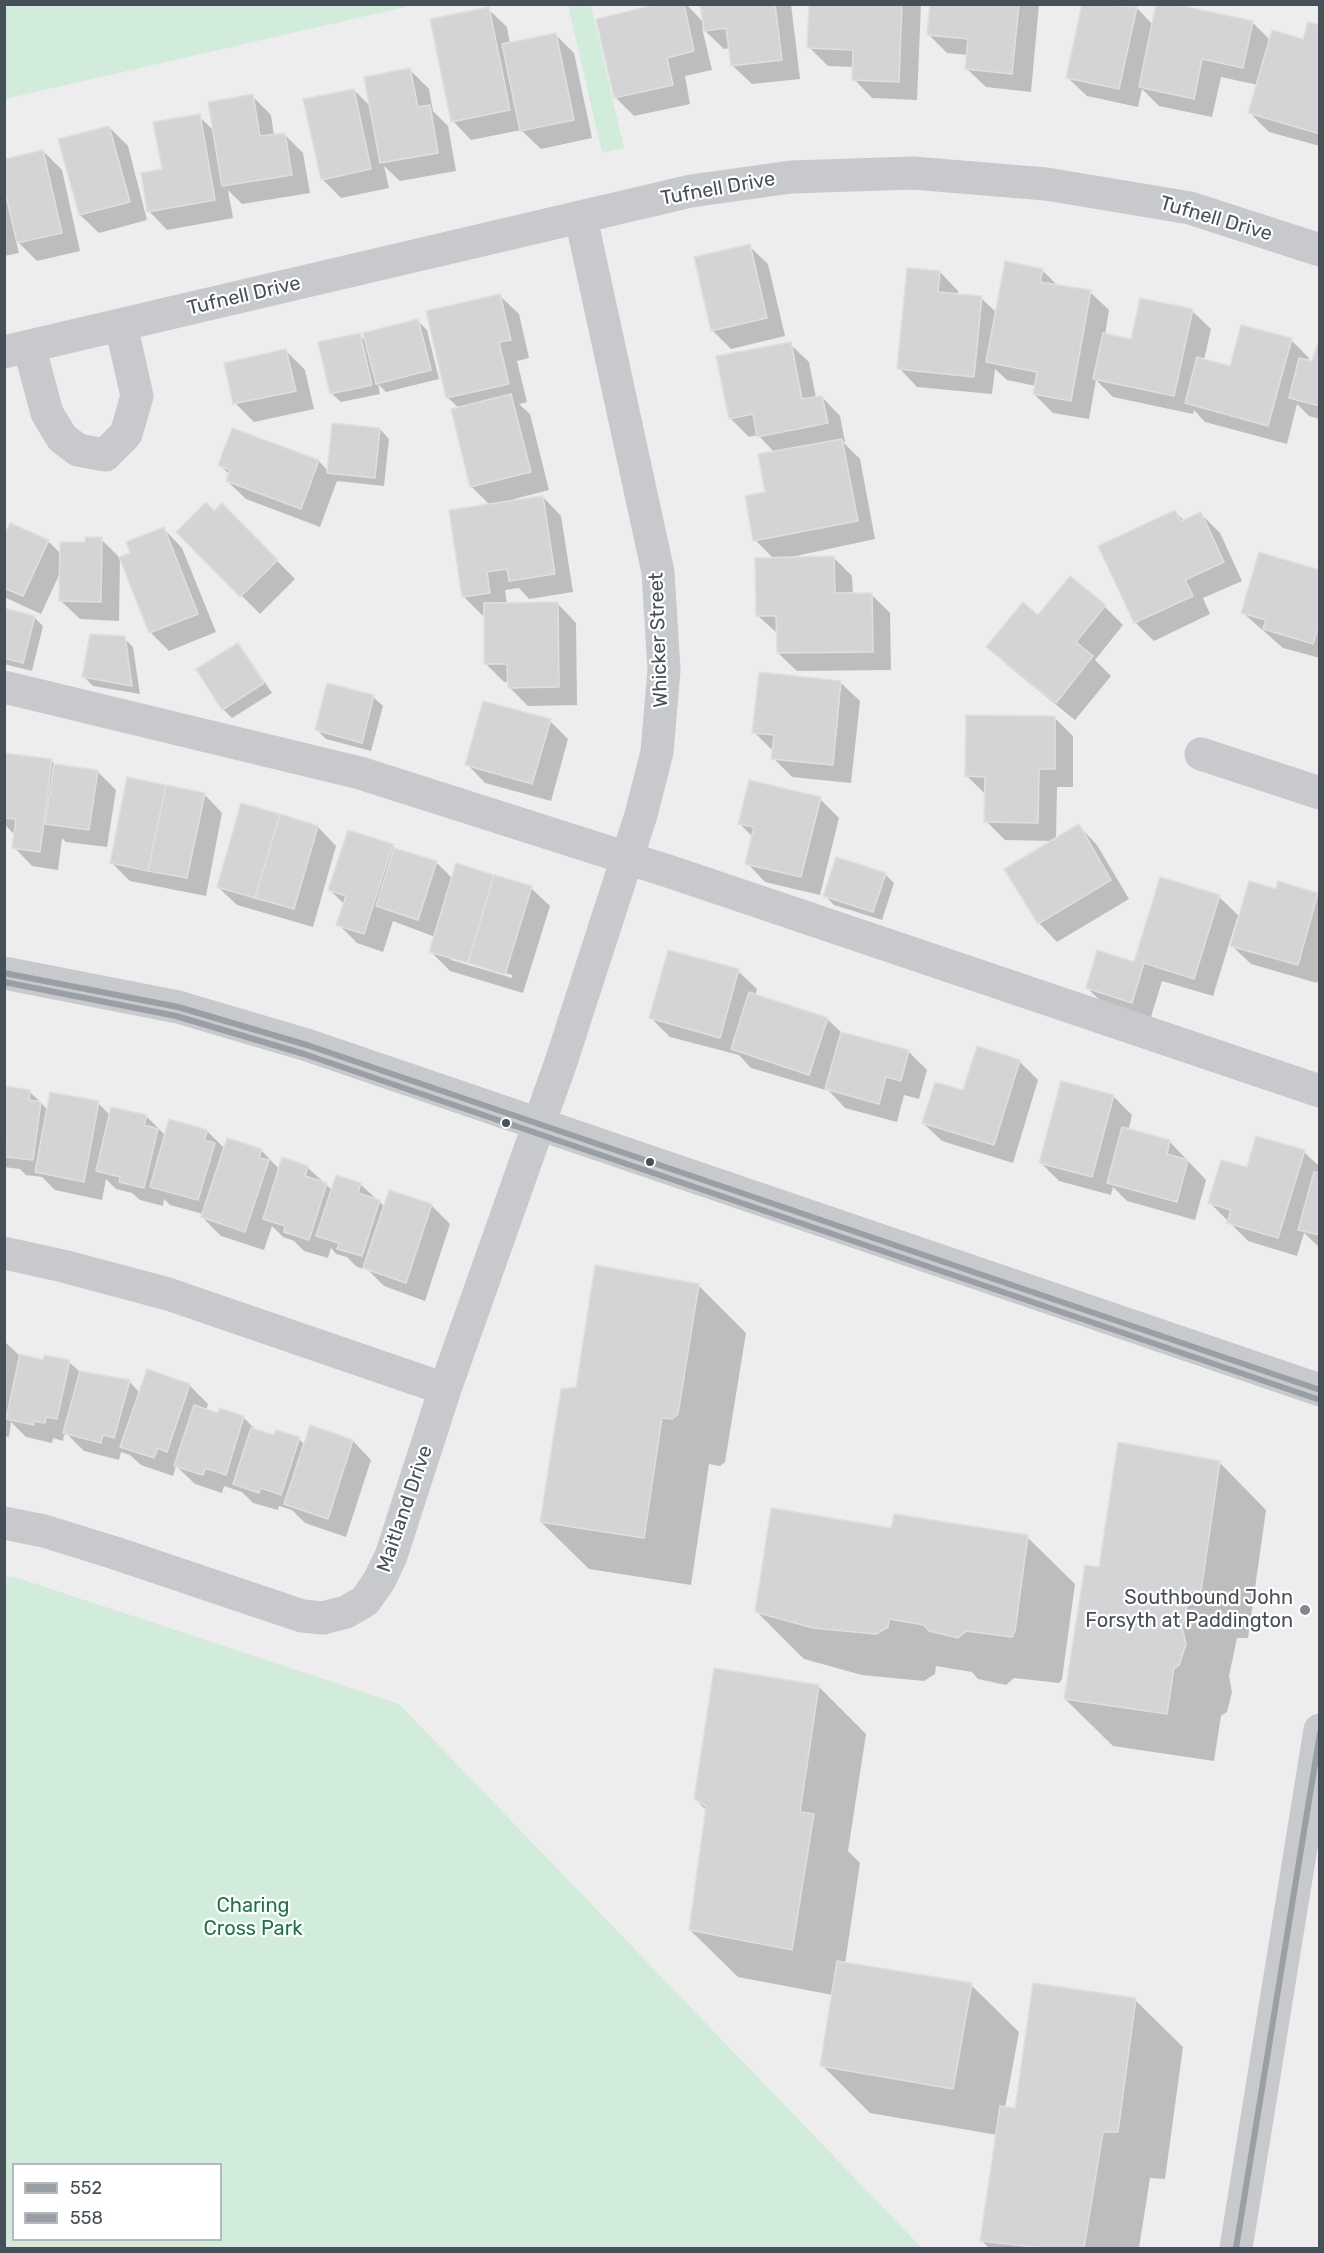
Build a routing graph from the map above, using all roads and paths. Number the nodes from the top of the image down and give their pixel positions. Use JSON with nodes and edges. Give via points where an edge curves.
{"nodes":[{"id":1,"x":581,"y":218,"type":"junction"},
{"id":2,"x":1320,"y":250,"type":"edge"},
{"id":3,"x":121,"y":325,"type":"junction"},
{"id":4,"x":17,"y":349,"type":"edge"},
{"id":5,"x":4,"y":687,"type":"edge"},
{"id":6,"x":1202,"y":754,"type":"dead end"},
{"id":7,"x":1320,"y":793,"type":"edge"},
{"id":8,"x":627,"y":858,"type":"junction"},
{"id":9,"x":4,"y":973,"type":"edge"},
{"id":10,"x":1320,"y":1091,"type":"edge"},
{"id":11,"x":538,"y":1123,"type":"junction"},
{"id":12,"x":4,"y":1253,"type":"edge"},
{"id":13,"x":445,"y":1389,"type":"junction"},
{"id":14,"x":1320,"y":1390,"type":"edge"},
{"id":15,"x":4,"y":1522,"type":"edge"},
{"id":16,"x":1318,"y":1746,"type":"edge"},
{"id":17,"x":1236,"y":2248,"type":"edge"}],
"edges":[{"from":1,"to":2,"type":"street","name":"Tufnell Drive","via":[[742,181],[844,173],[913,173],[1046,184],[1190,208]]},
{"from":1,"to":3,"type":"street","name":"Tufnell Drive"},
{"from":1,"to":8,"type":"street","name":"Whicker Street","via":[[650,530],[661,604],[664,670],[657,752]]},
{"from":3,"to":4,"type":"street","name":"Tufnell Drive"},
{"from":3,"to":4,"type":"street","name":"Tufnell Drive","via":[[137,396],[126,434],[105,455],[78,450],[62,438]]},
{"from":5,"to":8,"type":"street","via":[[360,772]]},
{"from":6,"to":7,"type":"street"},
{"from":8,"to":10,"type":"street"},
{"from":8,"to":11,"type":"street","name":"Whicker Street"},
{"from":9,"to":11,"type":"street","via":[[178,1007],[307,1045]]},
{"from":11,"to":13,"type":"street","name":"Maitland Drive"},
{"from":11,"to":14,"type":"street"},
{"from":12,"to":13,"type":"street","via":[[168,1294]]},
{"from":13,"to":15,"type":"street","name":"Maitland Drive","via":[[391,1556],[364,1601],[346,1612],[323,1618],[302,1616],[115,1553]]},
{"from":16,"to":17,"type":"street"}]}
